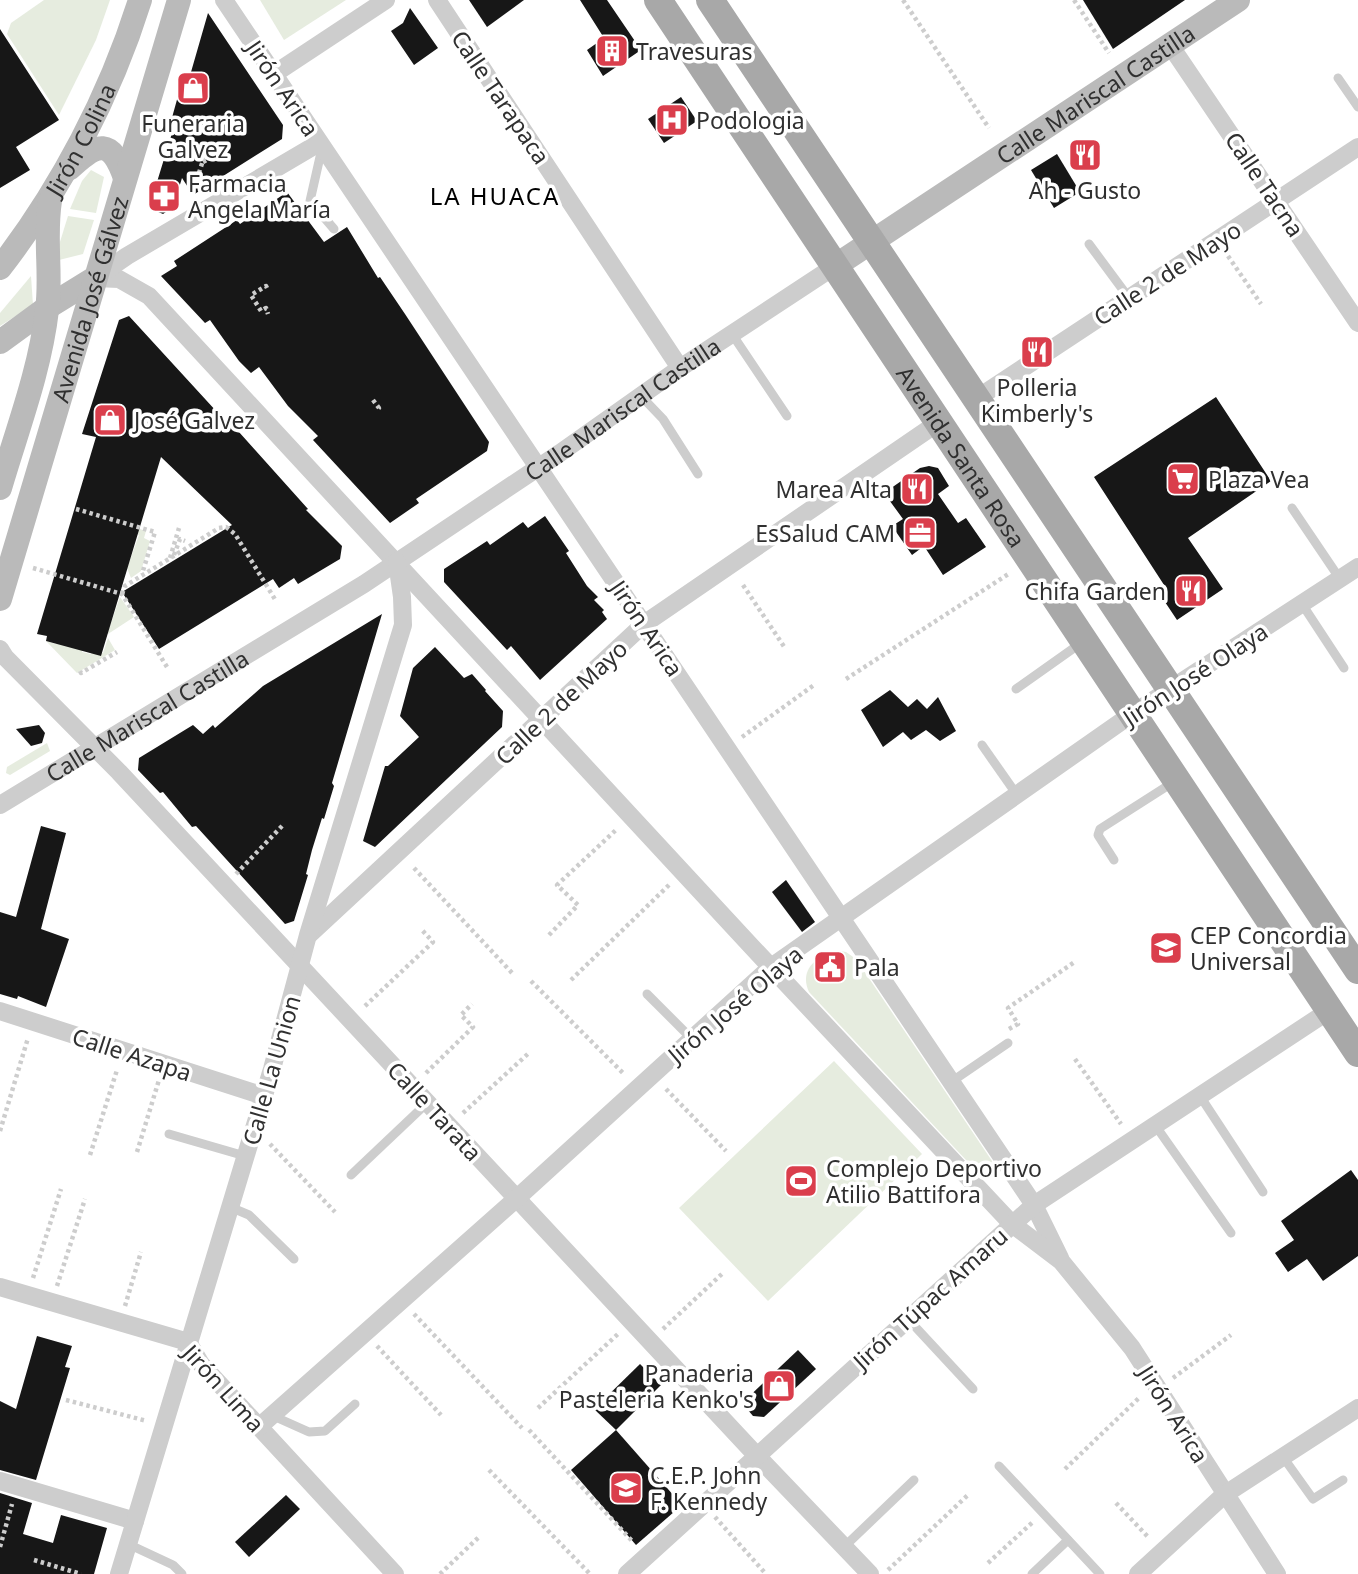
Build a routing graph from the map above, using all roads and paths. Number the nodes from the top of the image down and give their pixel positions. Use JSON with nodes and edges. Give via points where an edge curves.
{"nodes":[{"id":1,"x":140,"y":0,"type":"edge"},
{"id":2,"x":178,"y":0,"type":"edge"},
{"id":3,"x":224,"y":0,"type":"edge"},
{"id":4,"x":386,"y":0,"type":"edge"},
{"id":5,"x":437,"y":0,"type":"edge"},
{"id":6,"x":658,"y":0,"type":"edge"},
{"id":7,"x":710,"y":0,"type":"edge"},
{"id":8,"x":903,"y":0,"type":"edge"},
{"id":9,"x":1074,"y":0,"type":"edge"},
{"id":10,"x":1238,"y":0,"type":"edge"},
{"id":11,"x":1170,"y":46,"type":"junction"},
{"id":12,"x":1108,"y":54,"type":"dead end"},
{"id":13,"x":274,"y":74,"type":"junction"},
{"id":14,"x":1338,"y":78,"type":"dead end"},
{"id":15,"x":1358,"y":107,"type":"edge"},
{"id":16,"x":989,"y":128,"type":"dead end"},
{"id":17,"x":321,"y":145,"type":"junction"},
{"id":18,"x":1358,"y":147,"type":"edge"},
{"id":19,"x":194,"y":151,"type":"dead end"},
{"id":20,"x":206,"y":153,"type":"dead end"},
{"id":21,"x":202,"y":163,"type":"junction"},
{"id":22,"x":62,"y":174,"type":"junction"},
{"id":23,"x":198,"y":176,"type":"dead end"},
{"id":24,"x":125,"y":178,"type":"junction"},
{"id":25,"x":50,"y":197,"type":"junction"},
{"id":26,"x":1276,"y":200,"type":"junction"},
{"id":27,"x":334,"y":229,"type":"dead end"},
{"id":28,"x":1217,"y":240,"type":"junction"},
{"id":29,"x":872,"y":242,"type":"junction"},
{"id":30,"x":1088,"y":244,"type":"dead end"},
{"id":31,"x":835,"y":267,"type":"junction"},
{"id":32,"x":0,"y":268,"type":"edge"},
{"id":33,"x":95,"y":278,"type":"junction"},
{"id":34,"x":267,"y":288,"type":"dead end"},
{"id":35,"x":1129,"y":298,"type":"junction"},
{"id":36,"x":1262,"y":304,"type":"dead end"},
{"id":37,"x":48,"y":307,"type":"junction"},
{"id":38,"x":268,"y":314,"type":"dead end"},
{"id":39,"x":1358,"y":323,"type":"edge"},
{"id":40,"x":733,"y":334,"type":"junction"},
{"id":41,"x":0,"y":342,"type":"edge"},
{"id":42,"x":680,"y":368,"type":"junction"},
{"id":43,"x":641,"y":396,"type":"junction"},
{"id":44,"x":976,"y":398,"type":"junction"},
{"id":45,"x":373,"y":400,"type":"dead end"},
{"id":46,"x":378,"y":409,"type":"dead end"},
{"id":47,"x":787,"y":416,"type":"dead end"},
{"id":48,"x":939,"y":422,"type":"junction"},
{"id":49,"x":538,"y":468,"type":"junction"},
{"id":50,"x":698,"y":474,"type":"dead end"},
{"id":51,"x":0,"y":488,"type":"edge"},
{"id":52,"x":1292,"y":508,"type":"dead end"},
{"id":53,"x":76,"y":509,"type":"dead end"},
{"id":54,"x":178,"y":528,"type":"dead end"},
{"id":55,"x":185,"y":541,"type":"dead end"},
{"id":56,"x":172,"y":557,"type":"junction"},
{"id":57,"x":1030,"y":561,"type":"junction"},
{"id":58,"x":397,"y":562,"type":"junction"},
{"id":59,"x":33,"y":568,"type":"dead end"},
{"id":60,"x":1358,"y":568,"type":"edge"},
{"id":61,"x":142,"y":575,"type":"junction"},
{"id":62,"x":1340,"y":579,"type":"junction"},
{"id":63,"x":743,"y":584,"type":"dead end"},
{"id":64,"x":122,"y":594,"type":"junction"},
{"id":65,"x":0,"y":599,"type":"edge"},
{"id":66,"x":276,"y":601,"type":"dead end"},
{"id":67,"x":1302,"y":604,"type":"junction"},
{"id":68,"x":645,"y":624,"type":"junction"},
{"id":69,"x":1084,"y":641,"type":"junction"},
{"id":70,"x":785,"y":648,"type":"dead end"},
{"id":71,"x":0,"y":649,"type":"edge"},
{"id":72,"x":117,"y":652,"type":"dead end"},
{"id":73,"x":167,"y":667,"type":"dead end"},
{"id":74,"x":1345,"y":668,"type":"dead end"},
{"id":75,"x":80,"y":671,"type":"dead end"},
{"id":76,"x":846,"y":679,"type":"dead end"},
{"id":77,"x":814,"y":685,"type":"dead end"},
{"id":78,"x":1016,"y":689,"type":"dead end"},
{"id":79,"x":1171,"y":690,"type":"junction"},
{"id":80,"x":1132,"y":714,"type":"junction"},
{"id":81,"x":542,"y":720,"type":"junction"},
{"id":82,"x":742,"y":737,"type":"dead end"},
{"id":83,"x":982,"y":745,"type":"dead end"},
{"id":84,"x":94,"y":749,"type":"junction"},
{"id":85,"x":1177,"y":780,"type":"junction"},
{"id":86,"x":1017,"y":795,"type":"junction"},
{"id":87,"x":0,"y":805,"type":"edge"},
{"id":88,"x":284,"y":824,"type":"dead end"},
{"id":89,"x":618,"y":828,"type":"dead end"},
{"id":90,"x":1114,"y":860,"type":"dead end"},
{"id":91,"x":414,"y":868,"type":"dead end"},
{"id":92,"x":236,"y":874,"type":"dead end"},
{"id":93,"x":670,"y":884,"type":"dead end"},
{"id":94,"x":841,"y":919,"type":"junction"},
{"id":95,"x":422,"y":930,"type":"dead end"},
{"id":96,"x":308,"y":935,"type":"junction"},
{"id":97,"x":549,"y":935,"type":"dead end"},
{"id":98,"x":1076,"y":961,"type":"dead end"},
{"id":99,"x":300,"y":967,"type":"junction"},
{"id":100,"x":771,"y":967,"type":"junction"},
{"id":101,"x":1358,"y":970,"type":"edge"},
{"id":102,"x":514,"y":975,"type":"dead end"},
{"id":103,"x":571,"y":980,"type":"dead end"},
{"id":104,"x":531,"y":981,"type":"dead end"},
{"id":105,"x":647,"y":994,"type":"dead end"},
{"id":106,"x":472,"y":1004,"type":"dead end"},
{"id":107,"x":365,"y":1006,"type":"dead end"},
{"id":108,"x":1330,"y":1010,"type":"junction"},
{"id":109,"x":0,"y":1011,"type":"edge"},
{"id":110,"x":1007,"y":1031,"type":"dead end"},
{"id":111,"x":28,"y":1037,"type":"dead end"},
{"id":112,"x":692,"y":1039,"type":"junction"},
{"id":113,"x":1008,"y":1043,"type":"dead end"},
{"id":114,"x":530,"y":1052,"type":"dead end"},
{"id":115,"x":1358,"y":1053,"type":"edge"},
{"id":116,"x":1075,"y":1059,"type":"dead end"},
{"id":117,"x":118,"y":1066,"type":"dead end"},
{"id":118,"x":426,"y":1073,"type":"dead end"},
{"id":119,"x":624,"y":1074,"type":"dead end"},
{"id":120,"x":652,"y":1075,"type":"junction"},
{"id":121,"x":159,"y":1079,"type":"dead end"},
{"id":122,"x":951,"y":1082,"type":"junction"},
{"id":123,"x":264,"y":1096,"type":"junction"},
{"id":124,"x":1200,"y":1096,"type":"junction"},
{"id":125,"x":427,"y":1103,"type":"junction"},
{"id":126,"x":463,"y":1113,"type":"dead end"},
{"id":127,"x":1155,"y":1125,"type":"junction"},
{"id":128,"x":0,"y":1131,"type":"edge"},
{"id":129,"x":169,"y":1135,"type":"dead end"},
{"id":130,"x":1132,"y":1140,"type":"junction"},
{"id":131,"x":270,"y":1144,"type":"dead end"},
{"id":132,"x":726,"y":1151,"type":"dead end"},
{"id":133,"x":137,"y":1152,"type":"dead end"},
{"id":134,"x":90,"y":1155,"type":"dead end"},
{"id":135,"x":245,"y":1156,"type":"junction"},
{"id":136,"x":351,"y":1175,"type":"dead end"},
{"id":137,"x":61,"y":1189,"type":"dead end"},
{"id":138,"x":1263,"y":1192,"type":"dead end"},
{"id":139,"x":85,"y":1199,"type":"dead end"},
{"id":140,"x":516,"y":1199,"type":"junction"},
{"id":141,"x":1034,"y":1205,"type":"junction"},
{"id":142,"x":230,"y":1207,"type":"junction"},
{"id":143,"x":335,"y":1212,"type":"dead end"},
{"id":144,"x":1012,"y":1224,"type":"junction"},
{"id":145,"x":1231,"y":1233,"type":"dead end"},
{"id":146,"x":141,"y":1252,"type":"dead end"},
{"id":147,"x":294,"y":1259,"type":"dead end"},
{"id":148,"x":1061,"y":1261,"type":"junction"},
{"id":149,"x":724,"y":1272,"type":"dead end"},
{"id":150,"x":33,"y":1279,"type":"dead end"},
{"id":151,"x":0,"y":1287,"type":"edge"},
{"id":152,"x":57,"y":1287,"type":"dead end"},
{"id":153,"x":402,"y":1300,"type":"junction"},
{"id":154,"x":125,"y":1307,"type":"dead end"},
{"id":155,"x":908,"y":1319,"type":"junction"},
{"id":156,"x":631,"y":1322,"type":"junction"},
{"id":157,"x":365,"y":1333,"type":"junction"},
{"id":158,"x":1231,"y":1335,"type":"dead end"},
{"id":159,"x":650,"y":1341,"type":"junction"},
{"id":160,"x":188,"y":1342,"type":"junction"},
{"id":161,"x":1157,"y":1386,"type":"junction"},
{"id":162,"x":973,"y":1389,"type":"dead end"},
{"id":163,"x":66,"y":1399,"type":"dead end"},
{"id":164,"x":355,"y":1404,"type":"dead end"},
{"id":165,"x":538,"y":1408,"type":"dead end"},
{"id":166,"x":1358,"y":1408,"type":"edge"},
{"id":167,"x":441,"y":1415,"type":"dead end"},
{"id":168,"x":147,"y":1421,"type":"dead end"},
{"id":169,"x":265,"y":1421,"type":"junction"},
{"id":170,"x":522,"y":1428,"type":"dead end"},
{"id":171,"x":529,"y":1430,"type":"dead end"},
{"id":172,"x":757,"y":1456,"type":"junction"},
{"id":173,"x":1283,"y":1457,"type":"junction"},
{"id":174,"x":999,"y":1466,"type":"dead end"},
{"id":175,"x":1065,"y":1469,"type":"dead end"},
{"id":176,"x":489,"y":1470,"type":"dead end"},
{"id":177,"x":914,"y":1480,"type":"dead end"},
{"id":178,"x":1343,"y":1480,"type":"dead end"},
{"id":179,"x":0,"y":1481,"type":"edge"},
{"id":180,"x":969,"y":1494,"type":"dead end"},
{"id":181,"x":1224,"y":1495,"type":"junction"},
{"id":182,"x":13,"y":1498,"type":"dead end"},
{"id":183,"x":1116,"y":1503,"type":"dead end"},
{"id":184,"x":704,"y":1504,"type":"junction"},
{"id":185,"x":1042,"y":1513,"type":"junction"},
{"id":186,"x":135,"y":1521,"type":"junction"},
{"id":187,"x":480,"y":1536,"type":"dead end"},
{"id":188,"x":1068,"y":1540,"type":"junction"},
{"id":189,"x":128,"y":1544,"type":"junction"},
{"id":190,"x":0,"y":1547,"type":"edge"},
{"id":191,"x":844,"y":1547,"type":"junction"},
{"id":192,"x":1162,"y":1552,"type":"junction"},
{"id":193,"x":646,"y":1557,"type":"junction"},
{"id":194,"x":34,"y":1560,"type":"dead end"},
{"id":195,"x":988,"y":1563,"type":"dead end"},
{"id":196,"x":80,"y":1574,"type":"edge"},
{"id":197,"x":119,"y":1574,"type":"edge"},
{"id":198,"x":182,"y":1574,"type":"edge"},
{"id":199,"x":395,"y":1574,"type":"edge"},
{"id":200,"x":440,"y":1574,"type":"edge"},
{"id":201,"x":590,"y":1574,"type":"edge"},
{"id":202,"x":627,"y":1574,"type":"edge"},
{"id":203,"x":766,"y":1574,"type":"edge"},
{"id":204,"x":870,"y":1574,"type":"edge"},
{"id":205,"x":884,"y":1574,"type":"edge"},
{"id":206,"x":1032,"y":1574,"type":"edge"},
{"id":207,"x":1100,"y":1574,"type":"edge"},
{"id":208,"x":1138,"y":1574,"type":"edge"},
{"id":209,"x":1277,"y":1574,"type":"edge"}],
"edges":[{"from":1,"to":22,"type":"main road","name":"Jirón Colina","via":[[110,82]]},
{"from":2,"to":24,"type":"main road","name":"Avenida José Gálvez"},
{"from":3,"to":13,"type":"street","name":"Jirón Arica"},
{"from":4,"to":13,"type":"street"},
{"from":5,"to":42,"type":"street","name":"Calle Tarapaca"},
{"from":6,"to":31,"type":"main road","name":"Avenida Santa Rosa"},
{"from":7,"to":29,"type":"main road","name":"Avenida Santa Rosa"},
{"from":8,"to":16,"type":"path"},
{"from":9,"to":12,"type":"path"},
{"from":10,"to":11,"type":"main road","name":"Calle Mariscal Castilla"},
{"from":11,"to":26,"type":"street","name":"Calle Tacna"},
{"from":11,"to":29,"type":"main road","name":"Calle Mariscal Castilla"},
{"from":13,"to":17,"type":"street","name":"Jirón Arica"},
{"from":14,"to":15,"type":"lane"},
{"from":17,"to":27,"type":"lane","via":[[310,201]]},
{"from":17,"to":33,"type":"street"},
{"from":17,"to":49,"type":"street","name":"Jirón Arica"},
{"from":18,"to":26,"type":"street","name":"Calle 2 de Mayo"},
{"from":19,"to":21,"type":"path","via":[[205,154]]},
{"from":20,"to":21,"type":"path","via":[[213,156]]},
{"from":21,"to":23,"type":"path"},
{"from":22,"to":24,"type":"main road","via":[[92,149],[103,148],[119,160]]},
{"from":22,"to":25,"type":"main road","name":"Jirón Colina"},
{"from":24,"to":33,"type":"main road","name":"Avenida José Gálvez"},
{"from":25,"to":32,"type":"main road","name":"Jirón Colina"},
{"from":25,"to":37,"type":"main road","name":"Avenida José Gálvez"},
{"from":26,"to":28,"type":"street","name":"Calle 2 de Mayo"},
{"from":26,"to":39,"type":"street","name":"Calle Tacna"},
{"from":28,"to":35,"type":"street","name":"Calle 2 de Mayo"},
{"from":28,"to":36,"type":"path"},
{"from":29,"to":31,"type":"main road","name":"Calle Mariscal Castilla"},
{"from":29,"to":44,"type":"main road","name":"Avenida Santa Rosa"},
{"from":30,"to":35,"type":"lane"},
{"from":31,"to":40,"type":"street","name":"Calle Mariscal Castilla"},
{"from":31,"to":48,"type":"main road","name":"Avenida Santa Rosa"},
{"from":33,"to":37,"type":"main road"},
{"from":33,"to":58,"type":"street","name":"Jirón Arica","via":[[119,279],[149,296]]},
{"from":33,"to":65,"type":"main road","name":"Avenida José Gálvez"},
{"from":34,"to":38,"type":"path","via":[[251,295]]},
{"from":35,"to":44,"type":"street","name":"Calle 2 de Mayo"},
{"from":37,"to":41,"type":"main road"},
{"from":37,"to":51,"type":"main road","name":"Avenida José Gálvez","via":[[40,353]]},
{"from":40,"to":42,"type":"street","name":"Calle Mariscal Castilla"},
{"from":40,"to":47,"type":"lane"},
{"from":42,"to":43,"type":"street","name":"Calle Mariscal Castilla"},
{"from":43,"to":49,"type":"street","name":"Calle Mariscal Castilla"},
{"from":43,"to":50,"type":"lane","via":[[663,419]]},
{"from":44,"to":79,"type":"main road","name":"Avenida Santa Rosa"},
{"from":45,"to":46,"type":"path"},
{"from":48,"to":57,"type":"main road","name":"Avenida Santa Rosa"},
{"from":48,"to":68,"type":"street","name":"Calle 2 de Mayo"},
{"from":49,"to":58,"type":"street","name":"Calle Mariscal Castilla"},
{"from":49,"to":68,"type":"street","name":"Jirón Arica"},
{"from":52,"to":62,"type":"lane"},
{"from":53,"to":61,"type":"path","via":[[155,532]]},
{"from":54,"to":56,"type":"path"},
{"from":55,"to":56,"type":"path","via":[[180,539]]},
{"from":56,"to":61,"type":"path"},
{"from":56,"to":66,"type":"path","via":[[226,527],[235,534]]},
{"from":57,"to":69,"type":"main road","name":"Avenida Santa Rosa"},
{"from":57,"to":76,"type":"path"},
{"from":58,"to":81,"type":"street","name":"Jirón Arica"},
{"from":58,"to":84,"type":"street","name":"Calle Mariscal Castilla"},
{"from":58,"to":96,"type":"street","name":"Calle La Union","via":[[403,625]]},
{"from":59,"to":64,"type":"path"},
{"from":60,"to":62,"type":"street","name":"Jirón José Olaya"},
{"from":61,"to":64,"type":"path","via":[[125,586]]},
{"from":62,"to":67,"type":"street","name":"Jirón José Olaya"},
{"from":63,"to":70,"type":"path"},
{"from":64,"to":73,"type":"path"},
{"from":67,"to":74,"type":"lane"},
{"from":67,"to":79,"type":"street","name":"Jirón José Olaya"},
{"from":68,"to":81,"type":"street","name":"Calle 2 de Mayo"},
{"from":68,"to":94,"type":"street","name":"Jirón Arica"},
{"from":69,"to":78,"type":"lane"},
{"from":69,"to":80,"type":"main road","name":"Avenida Santa Rosa"},
{"from":71,"to":84,"type":"street","name":"Calle Tarata"},
{"from":72,"to":75,"type":"path"},
{"from":77,"to":82,"type":"path"},
{"from":79,"to":80,"type":"street","name":"Jirón José Olaya"},
{"from":79,"to":101,"type":"main road","name":"Avenida Santa Rosa"},
{"from":80,"to":85,"type":"main road","name":"Avenida Santa Rosa"},
{"from":80,"to":86,"type":"street","name":"Jirón José Olaya"},
{"from":81,"to":96,"type":"street","name":"Calle 2 de Mayo"},
{"from":81,"to":100,"type":"street","name":"Jirón Arica"},
{"from":83,"to":86,"type":"lane"},
{"from":84,"to":87,"type":"street","name":"Calle Mariscal Castilla"},
{"from":84,"to":99,"type":"street","name":"Calle Tarata"},
{"from":85,"to":90,"type":"lane","via":[[1100,829],[1098,835]]},
{"from":85,"to":108,"type":"main road","name":"Avenida Santa Rosa"},
{"from":86,"to":94,"type":"street","name":"Jirón José Olaya"},
{"from":88,"to":92,"type":"path"},
{"from":89,"to":97,"type":"path","via":[[557,885],[578,905]]},
{"from":91,"to":102,"type":"path"},
{"from":93,"to":103,"type":"path"},
{"from":94,"to":100,"type":"street","name":"Jirón José Olaya"},
{"from":94,"to":122,"type":"street","name":"Jirón Arica"},
{"from":95,"to":107,"type":"path","via":[[433,942]]},
{"from":96,"to":99,"type":"street","name":"Calle La Union"},
{"from":98,"to":110,"type":"path","via":[[1008,1008],[1018,1024]]},
{"from":99,"to":123,"type":"street","name":"Calle La Union"},
{"from":99,"to":125,"type":"street","name":"Calle Tarata"},
{"from":100,"to":112,"type":"street","name":"Jirón José Olaya"},
{"from":100,"to":144,"type":"street","name":"Jirón Arica"},
{"from":104,"to":119,"type":"path"},
{"from":105,"to":112,"type":"lane"},
{"from":106,"to":118,"type":"path","via":[[461,1015],[473,1027]]},
{"from":108,"to":115,"type":"main road","name":"Avenida Santa Rosa"},
{"from":108,"to":124,"type":"street","name":"Jirón Túpac Amaru"},
{"from":109,"to":123,"type":"street","name":"Calle Azapa"},
{"from":111,"to":128,"type":"path"},
{"from":112,"to":120,"type":"street","name":"Jirón José Olaya"},
{"from":113,"to":122,"type":"lane"},
{"from":114,"to":126,"type":"path"},
{"from":116,"to":130,"type":"path"},
{"from":117,"to":134,"type":"path"},
{"from":120,"to":132,"type":"path"},
{"from":120,"to":140,"type":"street","name":"Jirón José Olaya"},
{"from":121,"to":133,"type":"path"},
{"from":122,"to":141,"type":"street","name":"Jirón Arica"},
{"from":123,"to":135,"type":"street","name":"Calle La Union"},
{"from":124,"to":127,"type":"street","name":"Jirón Túpac Amaru"},
{"from":124,"to":138,"type":"lane"},
{"from":125,"to":136,"type":"lane"},
{"from":125,"to":140,"type":"street","name":"Calle Tarata"},
{"from":127,"to":130,"type":"street","name":"Jirón Túpac Amaru"},
{"from":127,"to":145,"type":"lane"},
{"from":129,"to":135,"type":"lane"},
{"from":130,"to":141,"type":"street","name":"Jirón Túpac Amaru"},
{"from":131,"to":143,"type":"path"},
{"from":135,"to":142,"type":"street","name":"Calle La Union"},
{"from":137,"to":150,"type":"path"},
{"from":139,"to":152,"type":"path"},
{"from":140,"to":153,"type":"street","name":"Jirón José Olaya"},
{"from":140,"to":156,"type":"street","name":"Calle Tarata"},
{"from":141,"to":144,"type":"street","name":"Jirón Túpac Amaru"},
{"from":141,"to":148,"type":"street","name":"Jirón Arica"},
{"from":142,"to":147,"type":"lane","via":[[248,1215]]},
{"from":142,"to":160,"type":"street","name":"Calle La Union"},
{"from":144,"to":148,"type":"street","name":"Jirón Arica"},
{"from":144,"to":155,"type":"street","name":"Jirón Túpac Amaru"},
{"from":146,"to":154,"type":"path"},
{"from":148,"to":161,"type":"street","name":"Jirón Arica"},
{"from":149,"to":159,"type":"path"},
{"from":151,"to":160,"type":"street","name":"Jirón Lima"},
{"from":153,"to":157,"type":"street","name":"Jirón José Olaya"},
{"from":153,"to":170,"type":"path"},
{"from":155,"to":162,"type":"lane"},
{"from":155,"to":172,"type":"street","name":"Jirón Túpac Amaru"},
{"from":156,"to":159,"type":"street","name":"Calle Tarata"},
{"from":156,"to":165,"type":"path"},
{"from":157,"to":167,"type":"path"},
{"from":157,"to":169,"type":"street","name":"Jirón José Olaya"},
{"from":158,"to":161,"type":"path"},
{"from":159,"to":172,"type":"street","name":"Calle Tarata"},
{"from":160,"to":169,"type":"street","name":"Jirón Lima","via":[[201,1364]]},
{"from":160,"to":186,"type":"street","name":"Calle La Union"},
{"from":161,"to":175,"type":"path"},
{"from":161,"to":181,"type":"street","name":"Jirón Arica"},
{"from":163,"to":168,"type":"path"},
{"from":164,"to":169,"type":"lane","via":[[325,1431],[309,1432]]},
{"from":166,"to":173,"type":"street"},
{"from":169,"to":199,"type":"street","name":"Jirón Lima"},
{"from":171,"to":193,"type":"path"},
{"from":172,"to":184,"type":"street","name":"Jirón Túpac Amaru"},
{"from":172,"to":191,"type":"street","name":"Calle Tarata"},
{"from":173,"to":178,"type":"lane","via":[[1313,1499]]},
{"from":173,"to":181,"type":"street"},
{"from":174,"to":185,"type":"lane"},
{"from":176,"to":201,"type":"path"},
{"from":177,"to":191,"type":"lane"},
{"from":179,"to":186,"type":"street"},
{"from":180,"to":205,"type":"path"},
{"from":181,"to":192,"type":"street"},
{"from":181,"to":209,"type":"street","name":"Jirón Arica"},
{"from":182,"to":190,"type":"path"},
{"from":183,"to":192,"type":"path"},
{"from":184,"to":193,"type":"street","name":"Jirón Túpac Amaru"},
{"from":184,"to":203,"type":"path"},
{"from":185,"to":188,"type":"lane"},
{"from":185,"to":195,"type":"path"},
{"from":186,"to":189,"type":"street","name":"Calle La Union"},
{"from":187,"to":200,"type":"path"},
{"from":188,"to":206,"type":"lane"},
{"from":188,"to":207,"type":"lane"},
{"from":189,"to":197,"type":"street","name":"Calle La Union"},
{"from":189,"to":198,"type":"lane"},
{"from":191,"to":204,"type":"street","name":"Calle Tarata"},
{"from":192,"to":208,"type":"street"},
{"from":193,"to":202,"type":"street","name":"Jirón Túpac Amaru"},
{"from":194,"to":196,"type":"path"}]}
